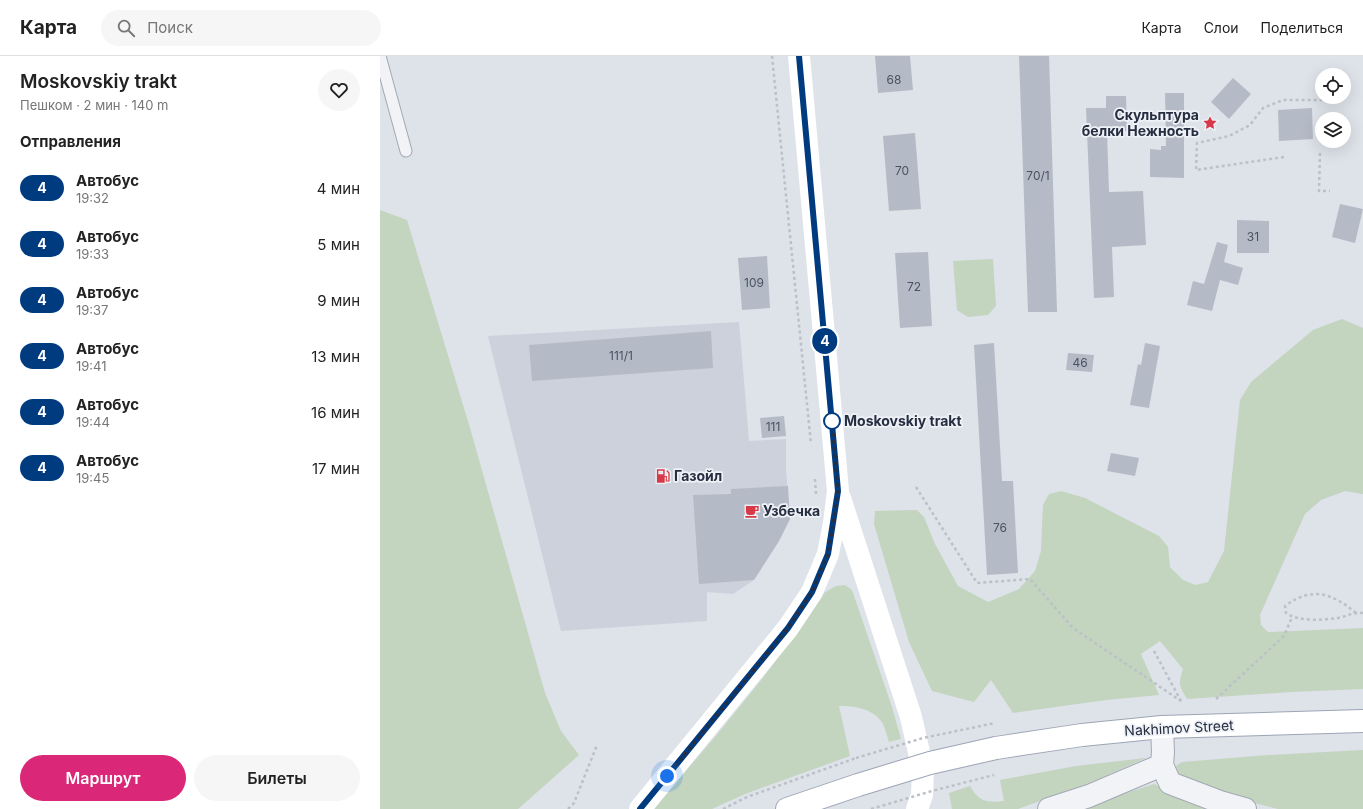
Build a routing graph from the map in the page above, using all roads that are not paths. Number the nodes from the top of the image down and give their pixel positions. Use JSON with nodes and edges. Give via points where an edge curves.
{"nodes":[{"id":1,"x":380,"y":56,"type":"edge"},
{"id":2,"x":799,"y":56,"type":"edge"},
{"id":3,"x":406,"y":151,"type":"dead end"},
{"id":4,"x":838,"y":491,"type":"junction"},
{"id":5,"x":1363,"y":721,"type":"edge"},
{"id":6,"x":1162,"y":727,"type":"junction"},
{"id":7,"x":1162,"y":765,"type":"junction"},
{"id":8,"x":640,"y":809,"type":"edge"},
{"id":9,"x":787,"y":809,"type":"edge"},
{"id":10,"x":917,"y":809,"type":"edge"},
{"id":11,"x":1049,"y":809,"type":"edge"},
{"id":12,"x":1245,"y":809,"type":"edge"}],
"edges":[{"from":1,"to":3,"type":"lane"},
{"from":2,"to":4,"type":"main road"},
{"from":4,"to":8,"type":"main road","via":[[828,554],[812,592],[788,628]]},
{"from":4,"to":10,"type":"main road","via":[[912,725],[923,770],[922,795]]},
{"from":5,"to":6,"type":"main road","name":"Nakhimov Street"},
{"from":6,"to":7,"type":"street"},
{"from":6,"to":9,"type":"main road","name":"Nakhimov Street","bridge":true,"via":[[1082,735],[996,748],[930,762]]},
{"from":7,"to":11,"type":"street","via":[[1089,796]]},
{"from":7,"to":12,"type":"street","via":[[1170,783]]}]}
